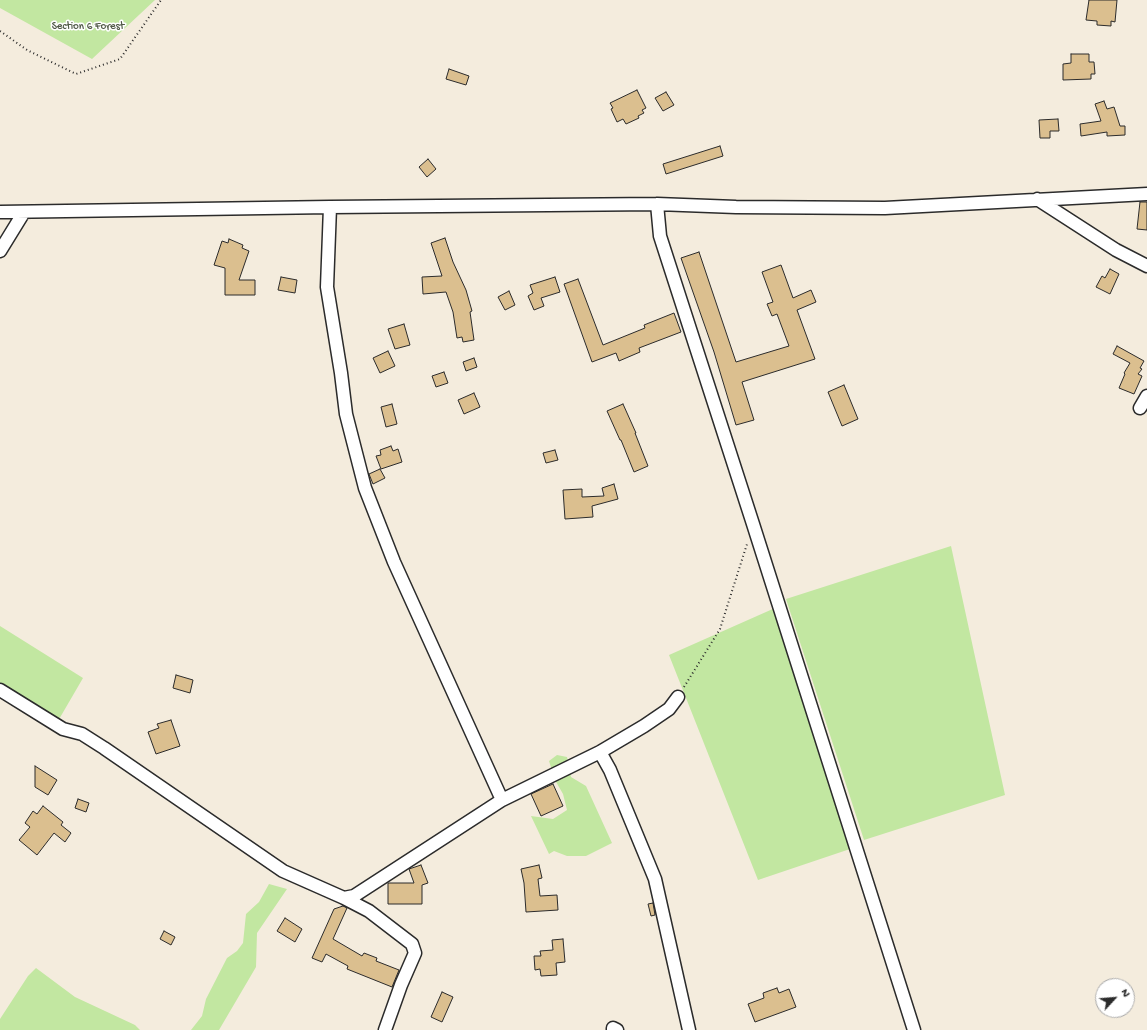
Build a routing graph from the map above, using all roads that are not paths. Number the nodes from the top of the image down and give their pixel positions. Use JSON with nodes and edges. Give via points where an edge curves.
{"nodes":[{"id":1,"x":1147,"y":194,"type":"edge"},
{"id":2,"x":1037,"y":199,"type":"junction"},
{"id":3,"x":657,"y":204,"type":"junction"},
{"id":4,"x":330,"y":207,"type":"junction"},
{"id":5,"x":0,"y":212,"type":"edge"},
{"id":6,"x":24,"y":212,"type":"junction"},
{"id":7,"x":0,"y":251,"type":"edge"},
{"id":8,"x":1147,"y":266,"type":"edge"},
{"id":9,"x":1147,"y":396,"type":"edge"},
{"id":10,"x":1140,"y":408,"type":"dead end"},
{"id":11,"x":0,"y":690,"type":"edge"},
{"id":12,"x":678,"y":696,"type":"road end"},
{"id":13,"x":600,"y":752,"type":"junction"},
{"id":14,"x":502,"y":800,"type":"junction"},
{"id":15,"x":344,"y":898,"type":"junction"},
{"id":16,"x":385,"y":1030,"type":"edge"},
{"id":17,"x":613,"y":1030,"type":"edge"},
{"id":18,"x":617,"y":1030,"type":"edge"},
{"id":19,"x":689,"y":1030,"type":"edge"},
{"id":20,"x":914,"y":1030,"type":"edge"}],
"edges":[{"from":1,"to":2,"type":"street"},
{"from":2,"to":3,"type":"street","via":[[885,208]]},
{"from":2,"to":8,"type":"street","via":[[1116,250]]},
{"from":3,"to":4,"type":"street"},
{"from":3,"to":20,"type":"street","via":[[660,236]]},
{"from":4,"to":6,"type":"street"},
{"from":4,"to":14,"type":"street","via":[[327,287],[346,414],[365,488],[394,562]]},
{"from":5,"to":6,"type":"street"},
{"from":6,"to":7,"type":"street"},
{"from":9,"to":10,"type":"street"},
{"from":11,"to":15,"type":"street","via":[[63,729],[82,734],[104,748],[283,871]]},
{"from":12,"to":13,"type":"street","via":[[669,709]]},
{"from":13,"to":14,"type":"street"},
{"from":13,"to":19,"type":"street","via":[[610,770],[655,879]]},
{"from":14,"to":15,"type":"street","via":[[354,896]]},
{"from":15,"to":16,"type":"street","via":[[369,912],[412,944],[415,953]]},
{"from":17,"to":18,"type":"street"}]}
